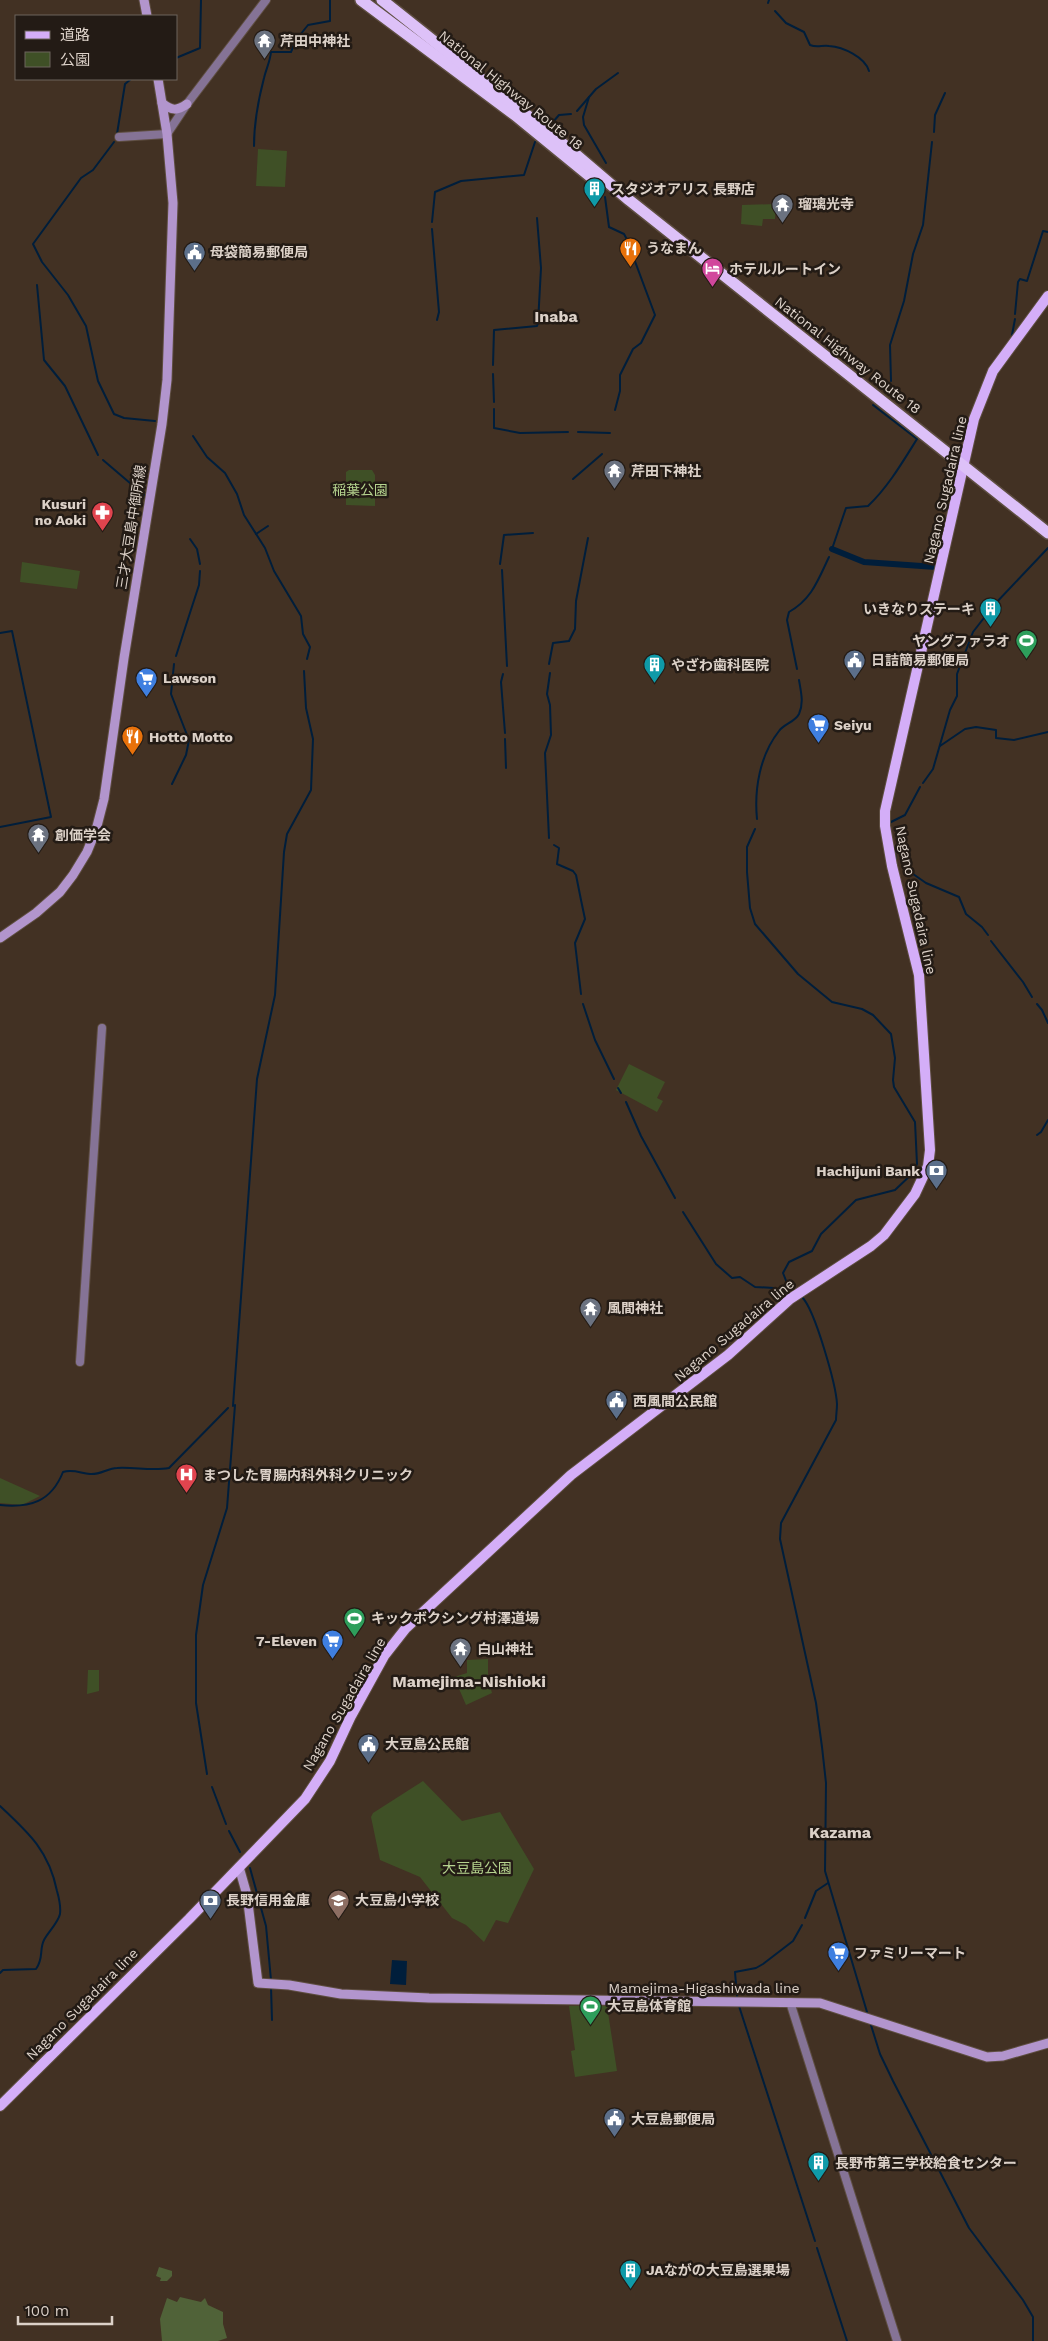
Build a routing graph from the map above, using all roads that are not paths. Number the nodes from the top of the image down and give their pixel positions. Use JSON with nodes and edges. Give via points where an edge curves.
{"nodes":[{"id":1,"x":144,"y":0,"type":"edge"},
{"id":2,"x":266,"y":0,"type":"edge"},
{"id":3,"x":361,"y":0,"type":"edge"},
{"id":4,"x":376,"y":0,"type":"edge"},
{"id":5,"x":382,"y":0,"type":"edge"},
{"id":6,"x":392,"y":0,"type":"edge"},
{"id":7,"x":147,"y":15,"type":"edge"},
{"id":8,"x":454,"y":60,"type":"junction"},
{"id":9,"x":158,"y":80,"type":"edge"},
{"id":10,"x":162,"y":103,"type":"junction"},
{"id":11,"x":187,"y":104,"type":"junction"},
{"id":12,"x":166,"y":134,"type":"junction"},
{"id":13,"x":554,"y":137,"type":"junction"},
{"id":14,"x":119,"y":138,"type":"dead end"},
{"id":15,"x":597,"y":178,"type":"junction"},
{"id":16,"x":629,"y":200,"type":"junction"},
{"id":17,"x":1048,"y":296,"type":"edge"},
{"id":18,"x":963,"y":466,"type":"junction"},
{"id":19,"x":1048,"y":533,"type":"edge"},
{"id":20,"x":0,"y":938,"type":"edge"},
{"id":21,"x":102,"y":1028,"type":"dead end"},
{"id":22,"x":80,"y":1362,"type":"dead end"},
{"id":23,"x":239,"y":1867,"type":"junction"},
{"id":24,"x":790,"y":2002,"type":"junction"},
{"id":25,"x":1048,"y":2043,"type":"edge"},
{"id":26,"x":0,"y":2106,"type":"edge"},
{"id":27,"x":897,"y":2341,"type":"edge"}],
"edges":[{"from":1,"to":7,"type":"main road"},
{"from":2,"to":11,"type":"street"},
{"from":3,"to":15,"type":"highway","via":[[515,115],[592,178]]},
{"from":4,"to":8,"type":"highway","name":"National Highway Route 18"},
{"from":5,"to":8,"type":"highway","name":"National Highway Route 18"},
{"from":6,"to":13,"type":"highway","via":[[552,131]]},
{"from":8,"to":13,"type":"highway","name":"National Highway Route 18"},
{"from":8,"to":15,"type":"highway","name":"National Highway Route 18"},
{"from":9,"to":10,"type":"main road","name":"三才大豆島中御所線"},
{"from":10,"to":11,"type":"main road","via":[[173,110]]},
{"from":10,"to":12,"type":"main road","name":"三才大豆島中御所線"},
{"from":11,"to":12,"type":"street"},
{"from":12,"to":14,"type":"street"},
{"from":12,"to":20,"type":"main road","name":"三才大豆島中御所線","via":[[174,203],[167,380],[104,800],[96,830],[73,875],[60,892],[36,913]]},
{"from":13,"to":16,"type":"highway","name":"National Highway Route 18"},
{"from":15,"to":16,"type":"highway","name":"National Highway Route 18"},
{"from":16,"to":18,"type":"highway","name":"National Highway Route 18"},
{"from":17,"to":18,"type":"main road","name":"Nagano Sugadaira line","via":[[993,371],[974,419]]},
{"from":18,"to":19,"type":"highway","name":"National Highway Route 18"},
{"from":18,"to":23,"type":"main road","name":"Nagano Sugadaira line","via":[[885,811],[891,862],[919,975],[930,1150],[928,1166],[915,1194],[884,1235],[790,1298],[728,1356],[571,1475],[406,1628],[384,1656],[330,1761],[305,1799]]},
{"from":21,"to":22,"type":"street"},
{"from":23,"to":24,"type":"main road","name":"Mamejima-Higashiwada line","via":[[247,1895],[258,1983],[341,1994],[413,1997]]},
{"from":23,"to":26,"type":"main road","name":"Nagano Sugadaira line"},
{"from":24,"to":25,"type":"main road","name":"Mamejima-Higashiwada line","via":[[820,2002],[987,2056],[1003,2056]]},
{"from":24,"to":27,"type":"street"}]}
